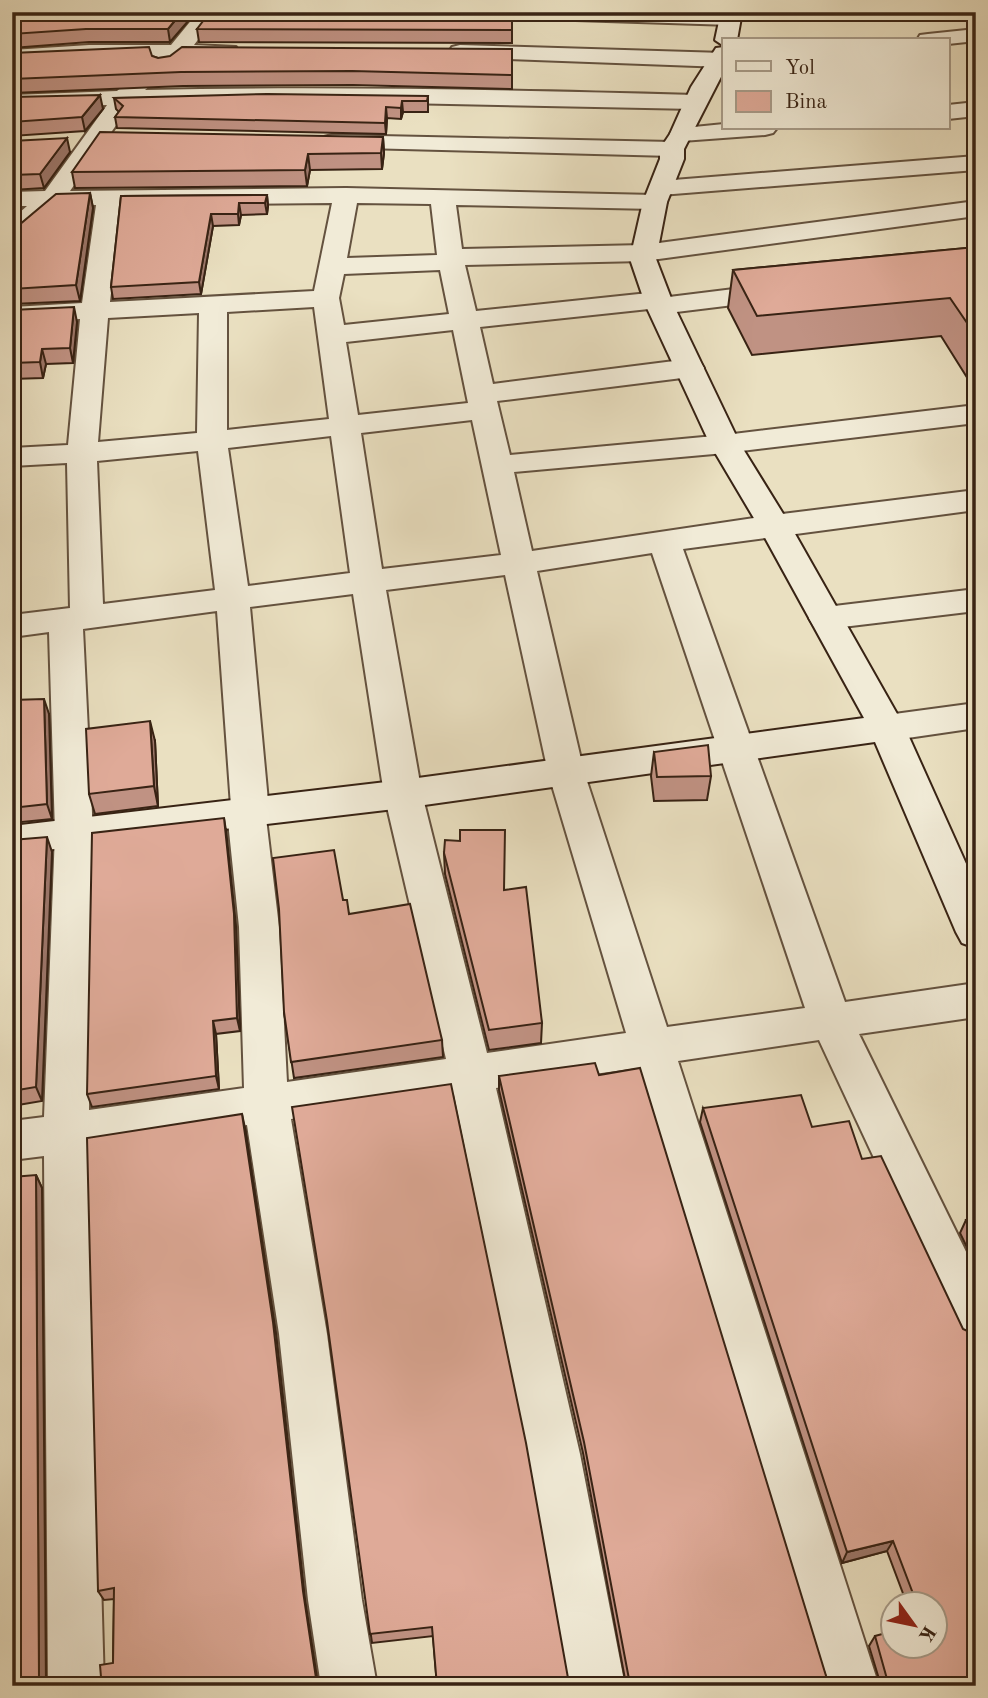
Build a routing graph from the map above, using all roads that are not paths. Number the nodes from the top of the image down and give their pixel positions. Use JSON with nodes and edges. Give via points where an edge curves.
{"nodes":[{"id":1,"x":209,"y":12,"type":"edge"},
{"id":2,"x":513,"y":12,"type":"edge"},
{"id":3,"x":575,"y":13,"type":"edge"},
{"id":4,"x":732,"y":15,"type":"edge"},
{"id":5,"x":976,"y":35,"type":"edge"},
{"id":6,"x":725,"y":38,"type":"edge"},
{"id":7,"x":947,"y":38,"type":"edge"},
{"id":8,"x":722,"y":49,"type":"edge"},
{"id":9,"x":435,"y":51,"type":"edge"},
{"id":10,"x":177,"y":52,"type":"junction"},
{"id":11,"x":244,"y":52,"type":"edge"},
{"id":12,"x":554,"y":55,"type":"junction"},
{"id":13,"x":12,"y":57,"type":"edge"},
{"id":14,"x":716,"y":70,"type":"edge"},
{"id":15,"x":125,"y":96,"type":"junction"},
{"id":16,"x":531,"y":98,"type":"junction"},
{"id":17,"x":12,"y":102,"type":"edge"},
{"id":18,"x":976,"y":109,"type":"edge"},
{"id":19,"x":950,"y":113,"type":"edge"},
{"id":20,"x":752,"y":130,"type":"edge"},
{"id":21,"x":123,"y":138,"type":"edge"},
{"id":22,"x":94,"y":140,"type":"junction"},
{"id":23,"x":315,"y":142,"type":"edge"},
{"id":24,"x":677,"y":142,"type":"junction"},
{"id":25,"x":66,"y":143,"type":"edge"},
{"id":26,"x":507,"y":146,"type":"junction"},
{"id":27,"x":976,"y":163,"type":"edge"},
{"id":28,"x":346,"y":195,"type":"junction"},
{"id":29,"x":658,"y":195,"type":"junction"},
{"id":30,"x":110,"y":196,"type":"junction"},
{"id":31,"x":53,"y":197,"type":"junction"},
{"id":32,"x":443,"y":198,"type":"junction"},
{"id":33,"x":12,"y":199,"type":"edge"},
{"id":34,"x":976,"y":208,"type":"edge"},
{"id":35,"x":12,"y":233,"type":"edge"},
{"id":36,"x":644,"y":253,"type":"junction"},
{"id":37,"x":450,"y":260,"type":"junction"},
{"id":38,"x":332,"y":267,"type":"junction"},
{"id":39,"x":811,"y":288,"type":"edge"},
{"id":40,"x":326,"y":298,"type":"junction"},
{"id":41,"x":659,"y":303,"type":"junction"},
{"id":42,"x":213,"y":305,"type":"junction"},
{"id":43,"x":94,"y":309,"type":"junction"},
{"id":44,"x":12,"y":315,"type":"edge"},
{"id":45,"x":466,"y":321,"type":"junction"},
{"id":46,"x":331,"y":335,"type":"junction"},
{"id":47,"x":690,"y":368,"type":"junction"},
{"id":48,"x":482,"y":402,"type":"junction"},
{"id":49,"x":976,"y":414,"type":"edge"},
{"id":50,"x":343,"y":424,"type":"junction"},
{"id":51,"x":212,"y":442,"type":"junction"},
{"id":52,"x":725,"y":444,"type":"junction"},
{"id":53,"x":82,"y":454,"type":"junction"},
{"id":54,"x":12,"y":457,"type":"edge"},
{"id":55,"x":495,"y":465,"type":"junction"},
{"id":56,"x":976,"y":500,"type":"edge"},
{"id":57,"x":774,"y":525,"type":"junction"},
{"id":58,"x":664,"y":541,"type":"junction"},
{"id":59,"x":518,"y":563,"type":"junction"},
{"id":60,"x":368,"y":582,"type":"junction"},
{"id":61,"x":233,"y":599,"type":"junction"},
{"id":62,"x":976,"y":600,"type":"edge"},
{"id":63,"x":826,"y":618,"type":"junction"},
{"id":64,"x":76,"y":620,"type":"junction"},
{"id":65,"x":12,"y":626,"type":"edge"},
{"id":66,"x":976,"y":715,"type":"edge"},
{"id":67,"x":887,"y":728,"type":"junction"},
{"id":68,"x":738,"y":748,"type":"junction"},
{"id":69,"x":566,"y":772,"type":"junction"},
{"id":70,"x":403,"y":794,"type":"junction"},
{"id":71,"x":248,"y":812,"type":"junction"},
{"id":72,"x":74,"y":833,"type":"junction"},
{"id":73,"x":12,"y":840,"type":"edge"},
{"id":74,"x":976,"y":932,"type":"edge"},
{"id":75,"x":976,"y":1000,"type":"edge"},
{"id":76,"x":831,"y":1021,"type":"junction"},
{"id":77,"x":651,"y":1047,"type":"junction"},
{"id":78,"x":471,"y":1074,"type":"junction"},
{"id":79,"x":266,"y":1103,"type":"junction"},
{"id":80,"x":66,"y":1133,"type":"junction"},
{"id":81,"x":12,"y":1141,"type":"edge"},
{"id":82,"x":976,"y":1324,"type":"edge"},
{"id":83,"x":76,"y":1686,"type":"edge"},
{"id":84,"x":349,"y":1686,"type":"edge"},
{"id":85,"x":597,"y":1686,"type":"edge"},
{"id":86,"x":851,"y":1686,"type":"edge"}],
"edges":[{"from":1,"to":10,"type":"street"},
{"from":2,"to":3,"type":"street"},
{"from":3,"to":4,"type":"street"},
{"from":3,"to":12,"type":"street"},
{"from":4,"to":6,"type":"street"},
{"from":5,"to":7,"type":"street"},
{"from":8,"to":14,"type":"street"},
{"from":9,"to":12,"type":"street"},
{"from":10,"to":11,"type":"street"},
{"from":10,"to":13,"type":"street"},
{"from":10,"to":15,"type":"street"},
{"from":12,"to":14,"type":"street"},
{"from":12,"to":16,"type":"street"},
{"from":14,"to":16,"type":"street"},
{"from":14,"to":24,"type":"street"},
{"from":15,"to":16,"type":"street","via":[[341,93]]},
{"from":15,"to":17,"type":"street"},
{"from":15,"to":22,"type":"street"},
{"from":16,"to":26,"type":"street"},
{"from":18,"to":19,"type":"street"},
{"from":20,"to":24,"type":"street"},
{"from":21,"to":22,"type":"street"},
{"from":22,"to":25,"type":"street"},
{"from":22,"to":31,"type":"street"},
{"from":23,"to":26,"type":"street"},
{"from":24,"to":26,"type":"street"},
{"from":24,"to":29,"type":"street"},
{"from":27,"to":29,"type":"street"},
{"from":28,"to":30,"type":"street"},
{"from":28,"to":32,"type":"street"},
{"from":28,"to":38,"type":"street"},
{"from":29,"to":32,"type":"street"},
{"from":29,"to":36,"type":"street"},
{"from":30,"to":31,"type":"street"},
{"from":30,"to":43,"type":"street"},
{"from":31,"to":33,"type":"street"},
{"from":31,"to":35,"type":"street"},
{"from":32,"to":37,"type":"street"},
{"from":34,"to":36,"type":"street"},
{"from":36,"to":37,"type":"street"},
{"from":36,"to":41,"type":"street"},
{"from":37,"to":38,"type":"street"},
{"from":37,"to":45,"type":"street"},
{"from":38,"to":40,"type":"street"},
{"from":39,"to":41,"type":"street"},
{"from":40,"to":42,"type":"street"},
{"from":40,"to":46,"type":"street"},
{"from":41,"to":45,"type":"street"},
{"from":41,"to":47,"type":"street"},
{"from":42,"to":43,"type":"street"},
{"from":42,"to":51,"type":"street"},
{"from":43,"to":44,"type":"street"},
{"from":43,"to":53,"type":"street"},
{"from":45,"to":46,"type":"street"},
{"from":45,"to":48,"type":"street"},
{"from":46,"to":50,"type":"street"},
{"from":47,"to":48,"type":"street"},
{"from":47,"to":52,"type":"street"},
{"from":48,"to":50,"type":"street"},
{"from":48,"to":55,"type":"street"},
{"from":49,"to":52,"type":"street"},
{"from":50,"to":51,"type":"street"},
{"from":50,"to":60,"type":"street"},
{"from":51,"to":53,"type":"street"},
{"from":51,"to":61,"type":"street"},
{"from":52,"to":55,"type":"street"},
{"from":52,"to":57,"type":"street"},
{"from":53,"to":54,"type":"street"},
{"from":53,"to":64,"type":"street"},
{"from":55,"to":59,"type":"street"},
{"from":56,"to":57,"type":"street"},
{"from":57,"to":58,"type":"street"},
{"from":57,"to":63,"type":"street"},
{"from":58,"to":59,"type":"street"},
{"from":58,"to":68,"type":"street"},
{"from":59,"to":60,"type":"street"},
{"from":59,"to":69,"type":"street"},
{"from":60,"to":61,"type":"street"},
{"from":60,"to":70,"type":"street"},
{"from":61,"to":64,"type":"street"},
{"from":61,"to":71,"type":"street"},
{"from":62,"to":63,"type":"street"},
{"from":63,"to":67,"type":"street"},
{"from":64,"to":65,"type":"street"},
{"from":64,"to":72,"type":"street"},
{"from":66,"to":67,"type":"street"},
{"from":67,"to":68,"type":"street"},
{"from":67,"to":74,"type":"street"},
{"from":68,"to":69,"type":"street"},
{"from":68,"to":76,"type":"street"},
{"from":69,"to":70,"type":"street"},
{"from":69,"to":77,"type":"street"},
{"from":70,"to":71,"type":"street"},
{"from":70,"to":78,"type":"street"},
{"from":71,"to":72,"type":"street"},
{"from":71,"to":79,"type":"street","via":[[259,927]]},
{"from":72,"to":73,"type":"street"},
{"from":72,"to":80,"type":"street"},
{"from":75,"to":76,"type":"street"},
{"from":76,"to":77,"type":"street"},
{"from":76,"to":82,"type":"street"},
{"from":77,"to":78,"type":"street"},
{"from":77,"to":86,"type":"street"},
{"from":78,"to":79,"type":"street"},
{"from":78,"to":85,"type":"street","via":[[554,1454]]},
{"from":79,"to":80,"type":"street"},
{"from":79,"to":84,"type":"street","via":[[303,1334]]},
{"from":80,"to":81,"type":"street"},
{"from":80,"to":83,"type":"street"}]}
